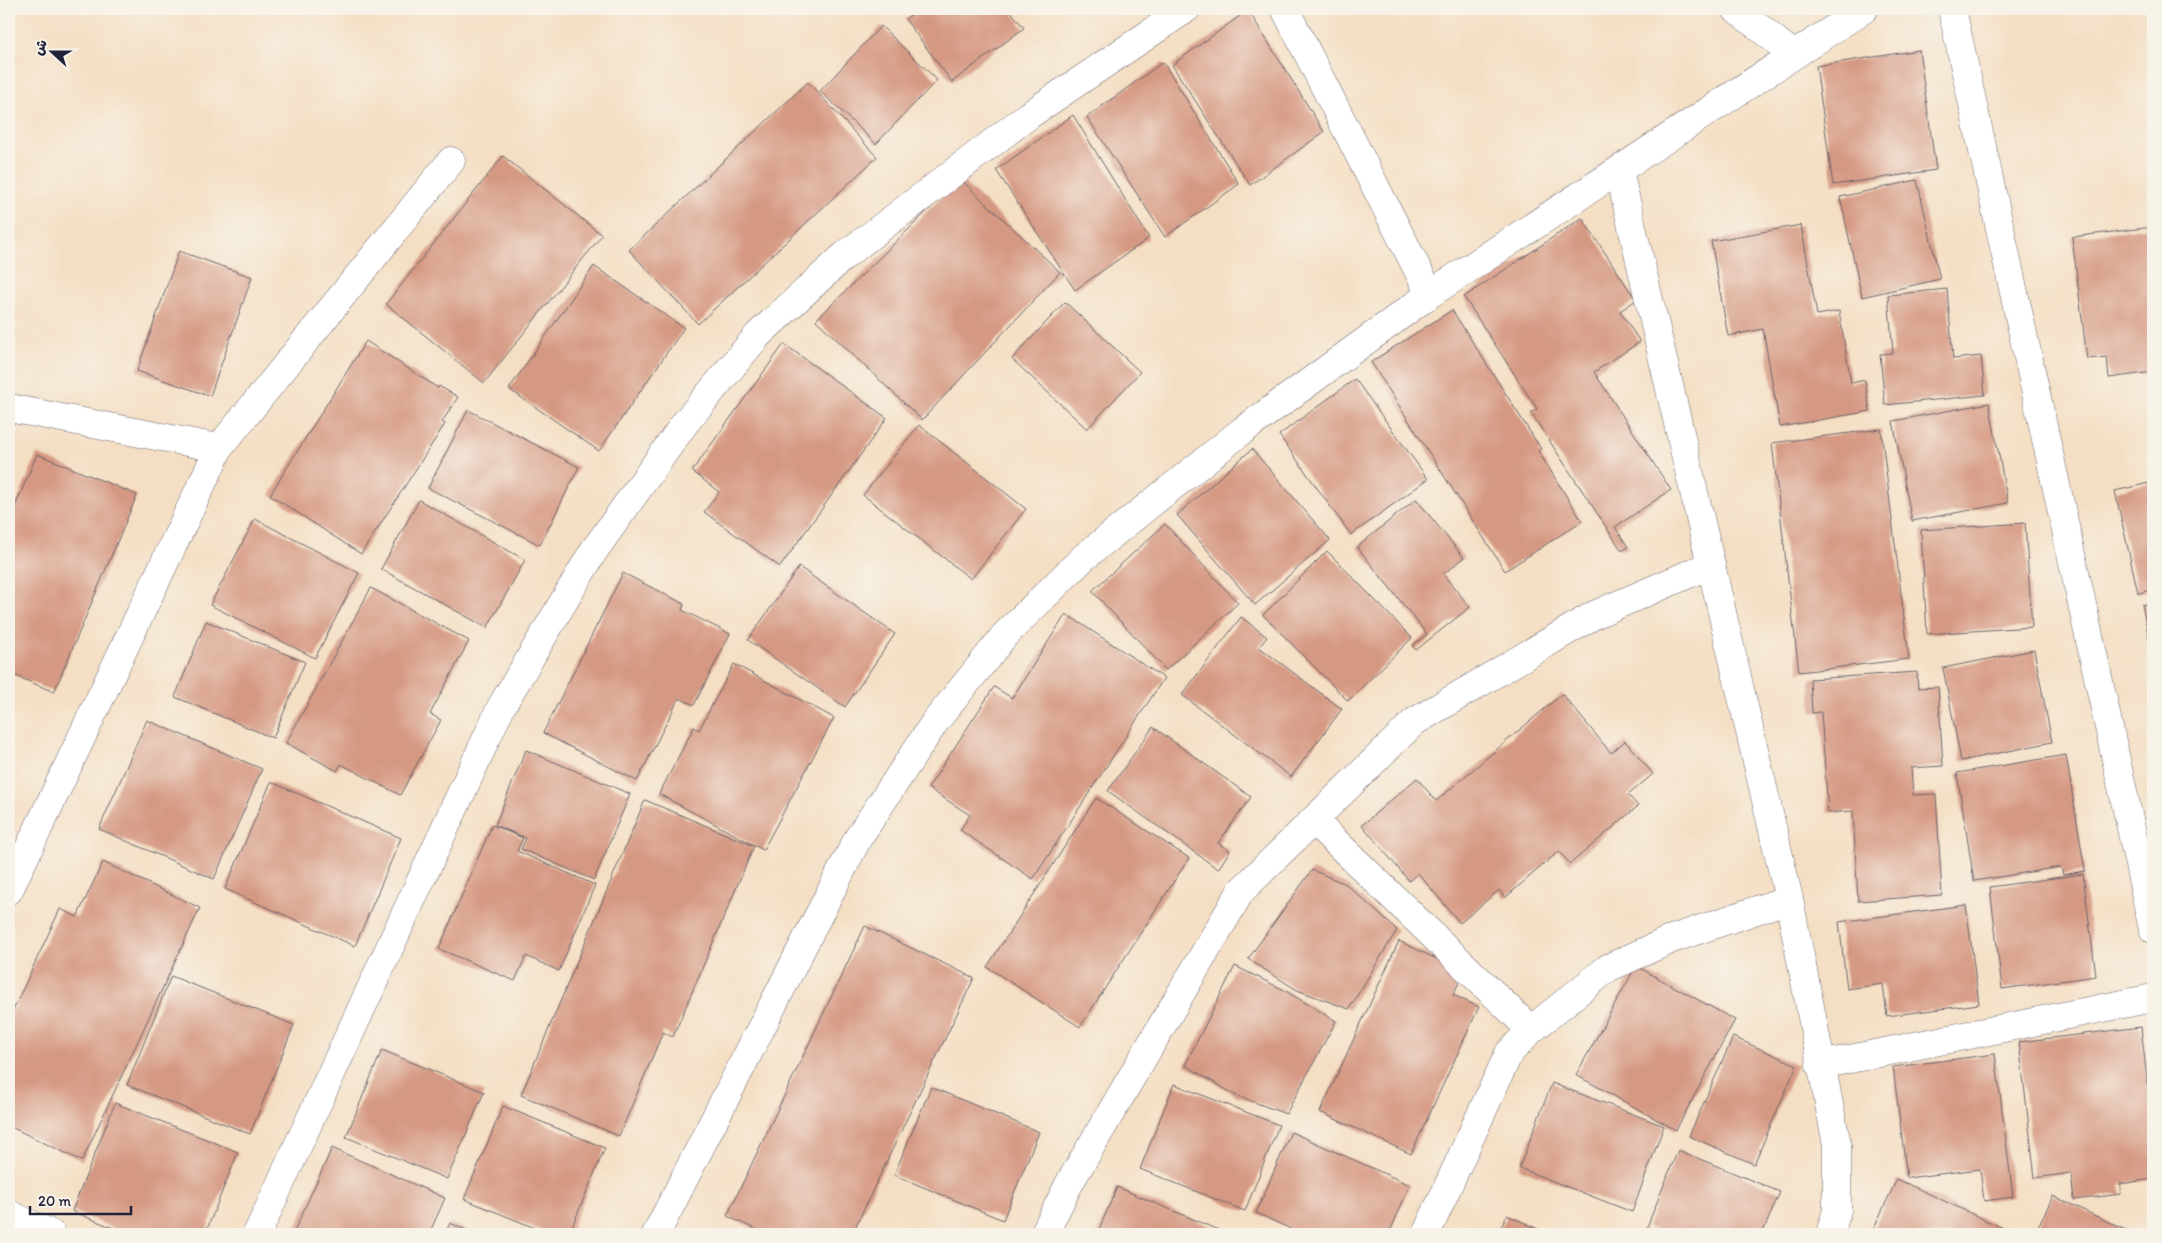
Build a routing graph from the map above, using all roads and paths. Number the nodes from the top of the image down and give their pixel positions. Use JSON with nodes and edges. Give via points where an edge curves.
{"nodes":[{"id":1,"x":1186,"y":9,"type":"edge"},
{"id":2,"x":1285,"y":9,"type":"edge"},
{"id":3,"x":1736,"y":9,"type":"edge"},
{"id":4,"x":1864,"y":9,"type":"edge"},
{"id":5,"x":1952,"y":9,"type":"edge"},
{"id":6,"x":1794,"y":55,"type":"junction"},
{"id":7,"x":451,"y":161,"type":"dead end"},
{"id":8,"x":1619,"y":170,"type":"junction"},
{"id":9,"x":1430,"y":294,"type":"junction"},
{"id":10,"x":9,"y":408,"type":"edge"},
{"id":11,"x":219,"y":448,"type":"junction"},
{"id":12,"x":1710,"y":565,"type":"junction"},
{"id":13,"x":1313,"y":820,"type":"junction"},
{"id":14,"x":9,"y":890,"type":"edge"},
{"id":15,"x":1789,"y":900,"type":"junction"},
{"id":16,"x":2153,"y":929,"type":"edge"},
{"id":17,"x":2153,"y":998,"type":"edge"},
{"id":18,"x":1530,"y":1030,"type":"junction"},
{"id":19,"x":1820,"y":1065,"type":"junction"},
{"id":20,"x":9,"y":1214,"type":"edge"},
{"id":21,"x":52,"y":1234,"type":"edge"},
{"id":22,"x":257,"y":1234,"type":"edge"},
{"id":23,"x":656,"y":1234,"type":"edge"},
{"id":24,"x":1044,"y":1234,"type":"edge"},
{"id":25,"x":1426,"y":1234,"type":"edge"},
{"id":26,"x":1830,"y":1234,"type":"edge"}],
"edges":[{"from":1,"to":22,"type":"street","via":[[1029,115],[844,256],[758,335],[685,423],[593,552],[501,707]]},
{"from":2,"to":9,"type":"street"},
{"from":3,"to":6,"type":"street"},
{"from":4,"to":6,"type":"street"},
{"from":5,"to":16,"type":"street"},
{"from":6,"to":8,"type":"street"},
{"from":7,"to":11,"type":"street"},
{"from":8,"to":9,"type":"street"},
{"from":8,"to":12,"type":"street"},
{"from":9,"to":23,"type":"street","via":[[1242,431],[1083,558],[1005,634],[935,722],[858,838]]},
{"from":10,"to":11,"type":"street"},
{"from":11,"to":14,"type":"street"},
{"from":12,"to":13,"type":"street","via":[[1594,615],[1414,722]]},
{"from":12,"to":15,"type":"street"},
{"from":13,"to":18,"type":"street"},
{"from":13,"to":24,"type":"street","via":[[1241,891],[1070,1182]]},
{"from":15,"to":18,"type":"street","via":[[1672,940],[1608,968]]},
{"from":15,"to":19,"type":"street"},
{"from":17,"to":19,"type":"street"},
{"from":18,"to":25,"type":"street","via":[[1508,1053]]},
{"from":19,"to":26,"type":"street","via":[[1837,1145],[1837,1210]]},
{"from":20,"to":21,"type":"street"}]}
